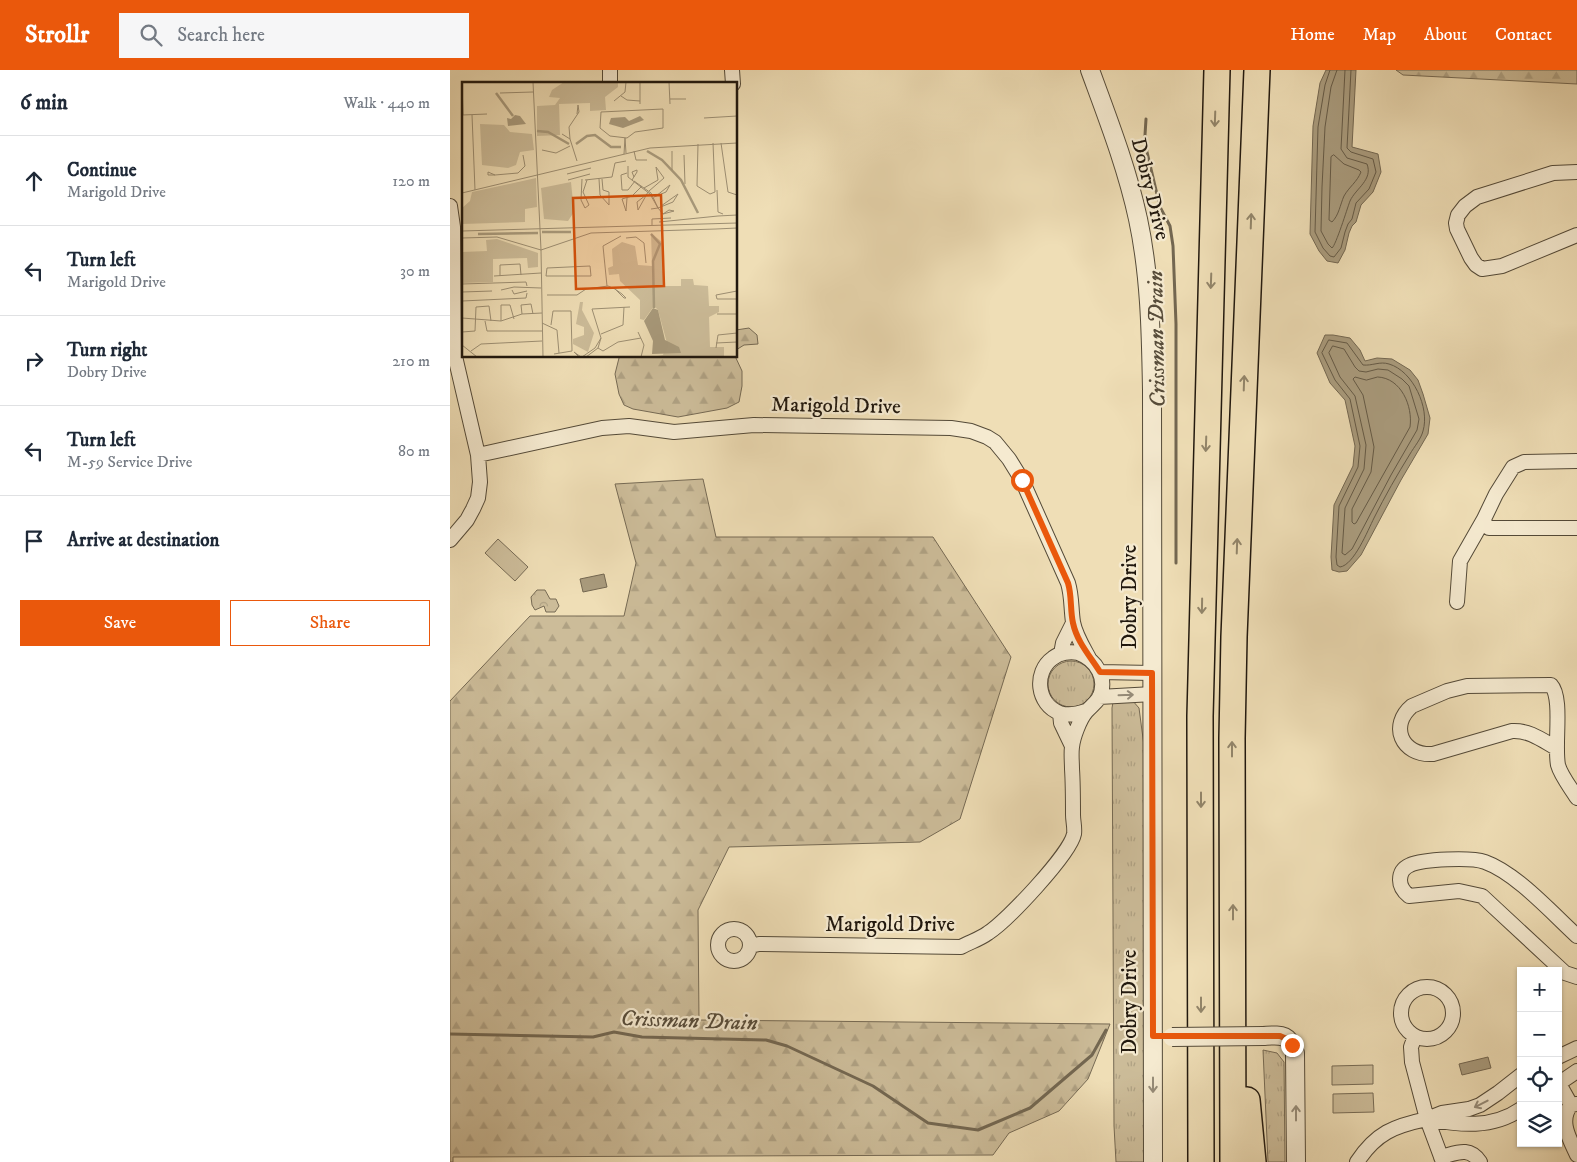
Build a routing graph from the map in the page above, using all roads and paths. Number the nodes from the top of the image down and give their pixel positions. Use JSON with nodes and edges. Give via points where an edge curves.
{"nodes":[{"id":1,"x":1090,"y":70,"type":"edge"},
{"id":2,"x":1217,"y":70,"type":"edge"},
{"id":3,"x":1257,"y":70,"type":"edge"},
{"id":4,"x":1577,"y":172,"type":"edge"},
{"id":5,"x":450,"y":206,"type":"edge"},
{"id":6,"x":1577,"y":235,"type":"edge"},
{"id":7,"x":478,"y":456,"type":"junction"},
{"id":8,"x":1577,"y":461,"type":"edge"},
{"id":9,"x":1484,"y":520,"type":"junction"},
{"id":10,"x":1577,"y":528,"type":"edge"},
{"id":11,"x":450,"y":540,"type":"edge"},
{"id":12,"x":1457,"y":602,"type":"dead end"},
{"id":13,"x":1073,"y":623,"type":"junction"},
{"id":14,"x":1061,"y":654,"type":"junction"},
{"id":15,"x":1089,"y":658,"type":"junction"},
{"id":16,"x":1100,"y":672,"type":"junction"},
{"id":17,"x":1152,"y":673,"type":"junction"},
{"id":18,"x":1152,"y":694,"type":"junction"},
{"id":19,"x":1099,"y":697,"type":"junction"},
{"id":20,"x":1086,"y":711,"type":"junction"},
{"id":21,"x":1060,"y":713,"type":"junction"},
{"id":22,"x":1072,"y":746,"type":"junction"},
{"id":23,"x":1556,"y":748,"type":"junction"},
{"id":24,"x":1577,"y":798,"type":"edge"},
{"id":25,"x":1577,"y":936,"type":"edge"},
{"id":26,"x":750,"y":946,"type":"dead end"},
{"id":27,"x":1233,"y":960,"type":"junction"},
{"id":28,"x":1577,"y":977,"type":"edge"},
{"id":29,"x":1153,"y":1036,"type":"junction"},
{"id":30,"x":1415,"y":1036,"type":"dead end"},
{"id":31,"x":1577,"y":1048,"type":"edge"},
{"id":32,"x":1562,"y":1055,"type":"edge"},
{"id":33,"x":1577,"y":1071,"type":"edge"},
{"id":34,"x":1517,"y":1078,"type":"edge"},
{"id":35,"x":1562,"y":1080,"type":"edge"},
{"id":36,"x":1201,"y":1085,"type":"junction"},
{"id":37,"x":1562,"y":1088,"type":"edge"},
{"id":38,"x":1574,"y":1104,"type":"edge"},
{"id":39,"x":1517,"y":1111,"type":"edge"},
{"id":40,"x":1427,"y":1119,"type":"junction"},
{"id":41,"x":1577,"y":1155,"type":"edge"},
{"id":42,"x":1442,"y":1160,"type":"edge"},
{"id":43,"x":1153,"y":1162,"type":"edge"},
{"id":44,"x":1192,"y":1162,"type":"edge"},
{"id":45,"x":1201,"y":1162,"type":"edge"},
{"id":46,"x":1233,"y":1162,"type":"edge"},
{"id":47,"x":1253,"y":1162,"type":"edge"},
{"id":48,"x":1296,"y":1162,"type":"edge"},
{"id":49,"x":1357,"y":1162,"type":"edge"},
{"id":50,"x":1480,"y":1162,"type":"edge"}],
"edges":[{"from":1,"to":17,"type":"street","name":"Dobry Drive","via":[[1132,190],[1147,280],[1152,390]]},
{"from":2,"to":36,"type":"highway","one_way":true,"via":[[1201,669]]},
{"from":27,"to":3,"type":"highway","one_way":true,"via":[[1234,637]]},
{"from":4,"to":6,"type":"street","via":[[1553,173],[1477,197],[1464,206],[1456,221],[1471,258],[1482,269],[1502,266]]},
{"from":5,"to":7,"type":"street","via":[[454,352]]},
{"from":7,"to":11,"type":"street","via":[[478,498],[467,520]]},
{"from":7,"to":13,"type":"street","name":"Marigold Drive","via":[[622,426],[674,432],[754,425],[971,431],[995,442],[1017,470],[1068,583]]},
{"from":8,"to":9,"type":"street","via":[[1524,462],[1513,467]]},
{"from":9,"to":10,"type":"street","via":[[1487,527],[1494,528]]},
{"from":9,"to":12,"type":"street","via":[[1460,561]]},
{"from":13,"to":14,"type":"street","name":"Marigold Drive"},
{"from":13,"to":15,"type":"street","name":"Marigold Drive"},
{"from":14,"to":15,"type":"street","via":[[1075,652]]},
{"from":14,"to":21,"type":"street","name":"Marigold Drive","via":[[1045,665],[1039,683],[1045,702]]},
{"from":15,"to":16,"type":"street","name":"Marigold Drive"},
{"from":16,"to":17,"type":"street"},
{"from":16,"to":19,"type":"street","via":[[1102,687]]},
{"from":17,"to":18,"type":"street","name":"Dobry Drive"},
{"from":19,"to":18,"type":"street","one_way":true},
{"from":18,"to":29,"type":"street","name":"Dobry Drive"},
{"from":19,"to":20,"type":"street","name":"Marigold Drive"},
{"from":20,"to":21,"type":"street","via":[[1073,715]]},
{"from":20,"to":22,"type":"street","name":"Marigold Drive"},
{"from":21,"to":22,"type":"street","name":"Marigold Drive"},
{"from":22,"to":26,"type":"street","name":"Marigold Drive","via":[[1074,834],[1068,849],[1010,915],[988,934],[961,946]]},
{"from":23,"to":23,"type":"street","via":[[1557,699],[1553,686],[1549,684],[1467,686],[1447,690],[1406,710],[1401,724],[1404,744],[1417,754],[1433,754],[1519,730],[1533,734]]},
{"from":23,"to":24,"type":"street","via":[[1559,768]]},
{"from":25,"to":28,"type":"street","via":[[1513,877],[1485,862],[1464,858],[1417,863],[1406,867],[1401,875],[1401,885],[1409,896],[1459,891],[1482,896],[1565,973]]},
{"from":27,"to":46,"type":"highway"},
{"from":27,"to":47,"type":"highway"},
{"from":29,"to":43,"type":"street","name":"Dobry Drive","one_way":true},
{"from":48,"to":29,"type":"street","one_way":true,"bridge":true,"via":[[1295,1053],[1286,1037]]},
{"from":30,"to":40,"type":"street","via":[[1411,1047],[1412,1062]]},
{"from":31,"to":32,"type":"street"},
{"from":33,"to":35,"type":"street"},
{"from":34,"to":40,"type":"street","one_way":true,"via":[[1480,1105]]},
{"from":36,"to":44,"type":"highway"},
{"from":36,"to":45,"type":"highway"},
{"from":37,"to":38,"type":"street"},
{"from":38,"to":41,"type":"street","via":[[1565,1115],[1566,1128]]},
{"from":39,"to":40,"type":"street","via":[[1498,1121],[1482,1124]]},
{"from":40,"to":42,"type":"street"},
{"from":40,"to":49,"type":"street","via":[[1387,1131]]},
{"from":42,"to":50,"type":"street","via":[[1457,1153],[1470,1152]]}]}
